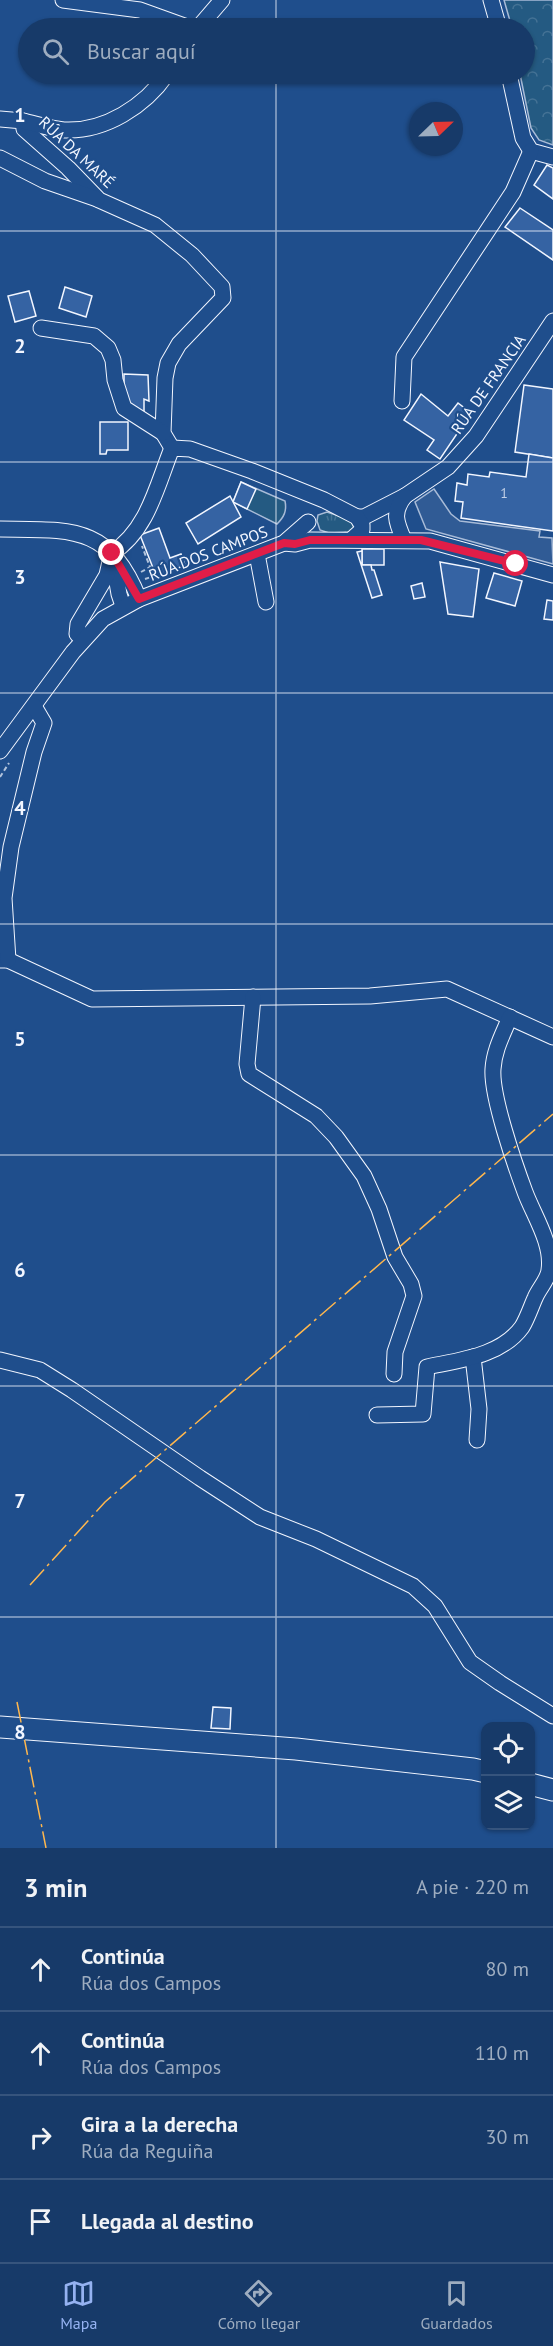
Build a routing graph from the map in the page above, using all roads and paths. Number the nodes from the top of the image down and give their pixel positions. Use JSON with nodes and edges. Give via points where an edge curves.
{"nodes":[{"id":1,"x":63,"y":0,"type":"edge"},
{"id":2,"x":222,"y":0,"type":"edge"},
{"id":3,"x":491,"y":0,"type":"edge"},
{"id":4,"x":164,"y":18,"type":"edge"},
{"id":5,"x":207,"y":18,"type":"edge"},
{"id":6,"x":497,"y":18,"type":"edge"},
{"id":7,"x":160,"y":84,"type":"edge"},
{"id":8,"x":511,"y":84,"type":"edge"},
{"id":9,"x":0,"y":119,"type":"edge"},
{"id":10,"x":23,"y":121,"type":"junction"},
{"id":11,"x":531,"y":151,"type":"junction"},
{"id":12,"x":553,"y":157,"type":"edge"},
{"id":13,"x":0,"y":158,"type":"edge"},
{"id":14,"x":99,"y":200,"type":"junction"},
{"id":15,"x":553,"y":321,"type":"edge"},
{"id":16,"x":41,"y":328,"type":"dead end"},
{"id":17,"x":402,"y":401,"type":"dead end"},
{"id":18,"x":163,"y":433,"type":"junction"},
{"id":19,"x":172,"y":448,"type":"junction"},
{"id":20,"x":405,"y":496,"type":"junction"},
{"id":21,"x":328,"y":504,"type":"junction"},
{"id":22,"x":357,"y":517,"type":"junction"},
{"id":23,"x":309,"y":522,"type":"junction"},
{"id":24,"x":0,"y":529,"type":"edge"},
{"id":25,"x":139,"y":538,"type":"dead end"},
{"id":26,"x":352,"y":539,"type":"junction"},
{"id":27,"x":323,"y":540,"type":"junction"},
{"id":28,"x":404,"y":540,"type":"junction"},
{"id":29,"x":284,"y":543,"type":"junction"},
{"id":30,"x":112,"y":553,"type":"junction"},
{"id":31,"x":257,"y":554,"type":"junction"},
{"id":32,"x":150,"y":567,"type":"junction"},
{"id":33,"x":137,"y":574,"type":"dead end"},
{"id":34,"x":553,"y":574,"type":"edge"},
{"id":35,"x":154,"y":576,"type":"junction"},
{"id":36,"x":140,"y":581,"type":"dead end"},
{"id":37,"x":156,"y":582,"type":"dead end"},
{"id":38,"x":139,"y":599,"type":"junction"},
{"id":39,"x":266,"y":602,"type":"dead end"},
{"id":40,"x":123,"y":606,"type":"junction"},
{"id":41,"x":83,"y":640,"type":"junction"},
{"id":42,"x":34,"y":706,"type":"junction"},
{"id":43,"x":5,"y":756,"type":"edge"},
{"id":44,"x":0,"y":777,"type":"edge"},
{"id":45,"x":4,"y":960,"type":"edge"},
{"id":46,"x":253,"y":997,"type":"junction"},
{"id":47,"x":510,"y":1017,"type":"junction"},
{"id":48,"x":553,"y":1036,"type":"edge"},
{"id":49,"x":473,"y":1357,"type":"junction"},
{"id":50,"x":0,"y":1360,"type":"edge"},
{"id":51,"x":394,"y":1374,"type":"dead end"},
{"id":52,"x":377,"y":1415,"type":"dead end"},
{"id":53,"x":477,"y":1440,"type":"dead end"},
{"id":54,"x":553,"y":1716,"type":"edge"},
{"id":55,"x":0,"y":1727,"type":"edge"},
{"id":56,"x":481,"y":1771,"type":"edge"},
{"id":57,"x":535,"y":1785,"type":"edge"},
{"id":58,"x":553,"y":1790,"type":"edge"}],
"edges":[{"from":1,"to":4,"type":"street","via":[[140,9]]},
{"from":2,"to":5,"type":"street"},
{"from":3,"to":6,"type":"street"},
{"from":7,"to":10,"type":"street","name":"RÚA DA MARÉ","via":[[139,104],[88,127],[63,130]]},
{"from":8,"to":11,"type":"street","via":[[520,128]]},
{"from":9,"to":10,"type":"street","name":"RÚA DA MARÉ"},
{"from":10,"to":14,"type":"street","name":"RÚA DA MARÉ","via":[[24,129]]},
{"from":11,"to":12,"type":"street"},
{"from":11,"to":17,"type":"street","via":[[513,192],[404,357]]},
{"from":13,"to":14,"type":"street","via":[[45,181]]},
{"from":14,"to":18,"type":"street","name":"RÚA DA MARÉ","via":[[155,225],[192,255],[224,291],[223,298],[179,344],[168,363]]},
{"from":15,"to":20,"type":"street","name":"RÚA DE FRANCIA","via":[[476,436],[448,467]]},
{"from":16,"to":18,"type":"street","via":[[94,336],[108,348],[124,408]]},
{"from":18,"to":19,"type":"street"},
{"from":19,"to":21,"type":"street","via":[[189,449],[241,467]]},
{"from":19,"to":30,"type":"street","via":[[148,512],[123,546]]},
{"from":20,"to":22,"type":"street","name":"RÚA DE FRANCIA"},
{"from":20,"to":28,"type":"street","via":[[396,508],[395,518]]},
{"from":21,"to":22,"type":"street"},
{"from":21,"to":23,"type":"street","via":[[313,511]]},
{"from":22,"to":26,"type":"street","via":[[363,530]]},
{"from":23,"to":27,"type":"street","via":[[312,531]]},
{"from":23,"to":29,"type":"street","name":"RÚA DOS CAMPOS"},
{"from":24,"to":30,"type":"street","via":[[82,534]]},
{"from":25,"to":32,"type":"path"},
{"from":26,"to":27,"type":"street"},
{"from":26,"to":28,"type":"street"},
{"from":27,"to":29,"type":"street","name":"RÚA DOS CAMPOS"},
{"from":28,"to":34,"type":"street","via":[[430,541]]},
{"from":29,"to":31,"type":"street","name":"RÚA DOS CAMPOS"},
{"from":30,"to":38,"type":"street"},
{"from":30,"to":40,"type":"street"},
{"from":30,"to":41,"type":"street","via":[[107,575],[78,624],[77,634]]},
{"from":31,"to":38,"type":"street","name":"RÚA DOS CAMPOS"},
{"from":31,"to":39,"type":"street"},
{"from":32,"to":33,"type":"path"},
{"from":32,"to":35,"type":"path"},
{"from":35,"to":36,"type":"path"},
{"from":35,"to":37,"type":"path"},
{"from":38,"to":40,"type":"street","name":"RÚA DOS CAMPOS"},
{"from":40,"to":41,"type":"street","name":"RÚA DOS CAMPOS","via":[[103,619]]},
{"from":41,"to":42,"type":"street","name":"RÚA DOS CAMPOS"},
{"from":42,"to":43,"type":"street","name":"RÚA DOS CAMPOS"},
{"from":42,"to":45,"type":"street","via":[[44,723],[11,847],[4,898]]},
{"from":43,"to":44,"type":"path"},
{"from":45,"to":46,"type":"street","via":[[92,999]]},
{"from":46,"to":47,"type":"street","via":[[370,996],[447,989]]},
{"from":46,"to":51,"type":"street","via":[[249,1074],[316,1116],[336,1137],[364,1176],[395,1257],[411,1284],[414,1296],[395,1352]]},
{"from":47,"to":48,"type":"street"},
{"from":47,"to":49,"type":"street","via":[[495,1051],[494,1089],[524,1191],[548,1249],[550,1267],[521,1327],[502,1344]]},
{"from":49,"to":52,"type":"street","via":[[428,1367],[423,1414]]},
{"from":49,"to":53,"type":"street","via":[[479,1409]]},
{"from":50,"to":54,"type":"street","via":[[40,1370],[260,1516],[413,1586],[435,1606],[471,1662]]},
{"from":55,"to":56,"type":"highway","via":[[296,1749]]},
{"from":57,"to":58,"type":"highway"}]}
